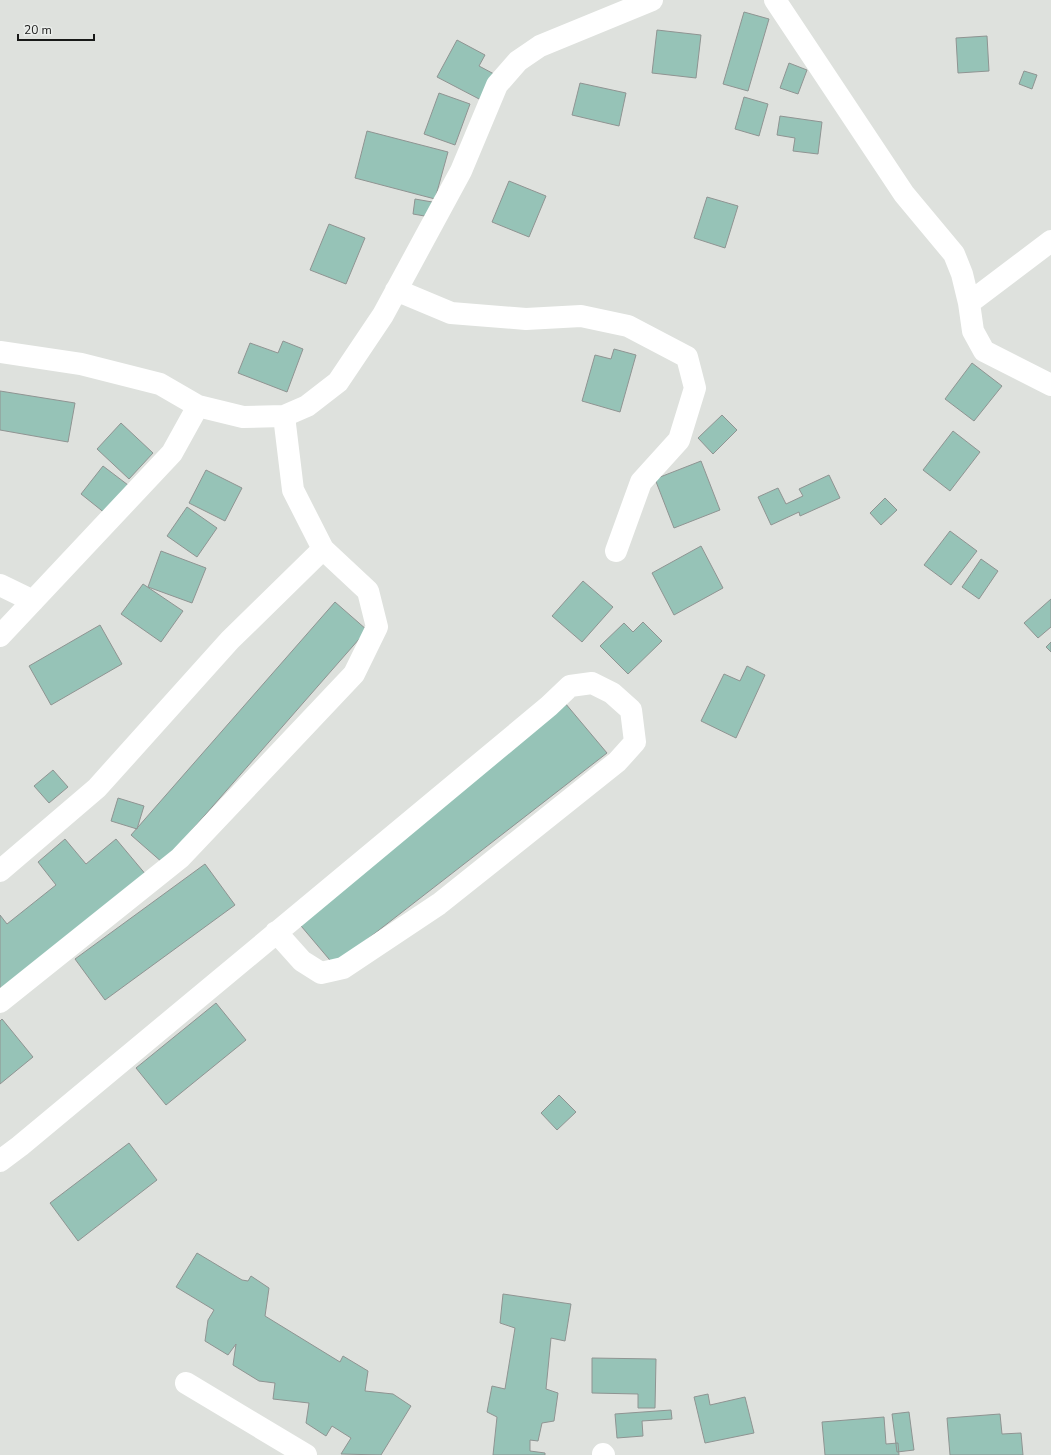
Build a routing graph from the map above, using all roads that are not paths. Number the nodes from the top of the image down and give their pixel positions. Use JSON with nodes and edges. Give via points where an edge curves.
{"nodes":[{"id":1,"x":652,"y":0,"type":"edge"},
{"id":2,"x":775,"y":0,"type":"edge"},
{"id":3,"x":1051,"y":241,"type":"edge"},
{"id":4,"x":396,"y":290,"type":"junction"},
{"id":5,"x":970,"y":303,"type":"junction"},
{"id":6,"x":0,"y":352,"type":"edge"},
{"id":7,"x":1051,"y":385,"type":"edge"},
{"id":8,"x":198,"y":406,"type":"junction"},
{"id":9,"x":284,"y":416,"type":"junction"},
{"id":10,"x":322,"y":549,"type":"junction"},
{"id":11,"x":616,"y":550,"type":"dead end"},
{"id":12,"x":0,"y":585,"type":"edge"},
{"id":13,"x":34,"y":601,"type":"junction"},
{"id":14,"x":0,"y":636,"type":"edge"},
{"id":15,"x":0,"y":871,"type":"edge"},
{"id":16,"x":276,"y":932,"type":"junction"},
{"id":17,"x":0,"y":1002,"type":"edge"},
{"id":18,"x":0,"y":1161,"type":"edge"},
{"id":19,"x":186,"y":1383,"type":"dead end"},
{"id":20,"x":306,"y":1455,"type":"edge"}],
"edges":[{"from":1,"to":4,"type":"street","via":[[540,46],[518,61],[497,85],[462,171]]},
{"from":2,"to":5,"type":"street","via":[[904,194],[954,254]]},
{"from":3,"to":5,"type":"street"},
{"from":4,"to":9,"type":"street","via":[[383,315],[338,382],[307,406]]},
{"from":4,"to":11,"type":"street","via":[[451,313],[526,319],[581,316],[628,326],[687,357],[694,388],[679,440],[641,482]]},
{"from":5,"to":7,"type":"street","via":[[973,331],[984,351]]},
{"from":6,"to":8,"type":"street","via":[[81,364],[160,384]]},
{"from":8,"to":9,"type":"street","via":[[243,417]]},
{"from":8,"to":13,"type":"street","via":[[172,453]]},
{"from":9,"to":10,"type":"street","via":[[293,490]]},
{"from":10,"to":15,"type":"street","via":[[230,640],[97,788]]},
{"from":10,"to":17,"type":"street","via":[[368,591],[377,627],[354,674],[180,858]]},
{"from":12,"to":13,"type":"street"},
{"from":13,"to":14,"type":"street"},
{"from":16,"to":16,"type":"street","via":[[302,962],[321,973],[343,968],[366,955],[439,904],[617,762],[635,742],[631,710],[612,693],[592,682],[570,686]]},
{"from":16,"to":18,"type":"street"},
{"from":19,"to":20,"type":"street"}]}
